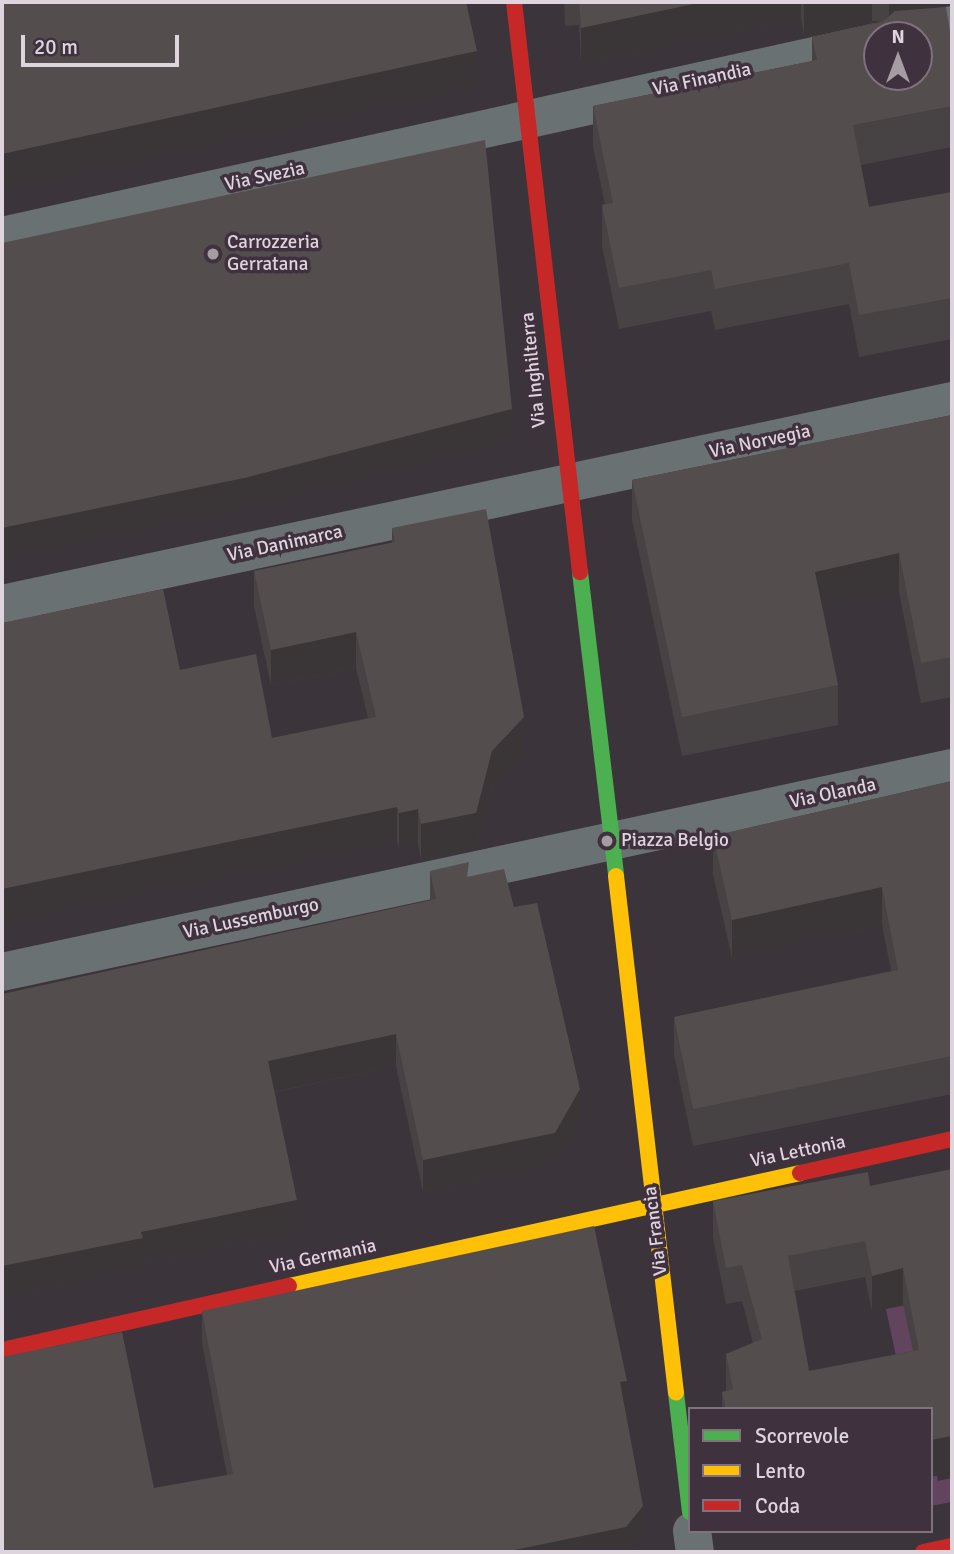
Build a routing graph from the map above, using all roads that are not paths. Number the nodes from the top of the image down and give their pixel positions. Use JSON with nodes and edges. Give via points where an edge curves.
{"nodes":[{"id":1,"x":514,"y":2,"type":"edge"},
{"id":2,"x":952,"y":25,"type":"edge"},
{"id":3,"x":933,"y":29,"type":"edge"},
{"id":4,"x":863,"y":44,"type":"edge"},
{"id":5,"x":527,"y":119,"type":"junction"},
{"id":6,"x":2,"y":236,"type":"edge"},
{"id":7,"x":952,"y":401,"type":"edge"},
{"id":8,"x":568,"y":483,"type":"junction"},
{"id":9,"x":2,"y":604,"type":"edge"},
{"id":10,"x":952,"y":768,"type":"edge"},
{"id":11,"x":610,"y":841,"type":"junction"},
{"id":12,"x":2,"y":972,"type":"edge"},
{"id":13,"x":952,"y":1139,"type":"edge"},
{"id":14,"x":653,"y":1205,"type":"junction"},
{"id":15,"x":2,"y":1350,"type":"edge"},
{"id":16,"x":688,"y":1495,"type":"edge"},
{"id":17,"x":692,"y":1533,"type":"edge"},
{"id":18,"x":952,"y":1546,"type":"edge"},
{"id":19,"x":695,"y":1552,"type":"edge"},
{"id":20,"x":923,"y":1552,"type":"edge"}],
"edges":[{"from":1,"to":5,"type":"street","name":"Via Inghilterra"},
{"from":2,"to":3,"type":"street"},
{"from":4,"to":5,"type":"street","name":"Via Finandia"},
{"from":5,"to":6,"type":"street","name":"Via Svezia"},
{"from":5,"to":8,"type":"street","name":"Via Inghilterra"},
{"from":7,"to":8,"type":"street","name":"Via Norvegia"},
{"from":8,"to":9,"type":"street","name":"Via Danimarca"},
{"from":8,"to":11,"type":"street","name":"Via Inghilterra"},
{"from":10,"to":11,"type":"street","name":"Via Olanda"},
{"from":11,"to":12,"type":"street","name":"Via Lussemburgo"},
{"from":11,"to":14,"type":"street","name":"Via Francia"},
{"from":13,"to":14,"type":"street","name":"Via Lettonia"},
{"from":14,"to":15,"type":"street","name":"Via Germania"},
{"from":14,"to":16,"type":"street","name":"Via Francia"},
{"from":17,"to":19,"type":"street"},
{"from":18,"to":20,"type":"street"}]}
